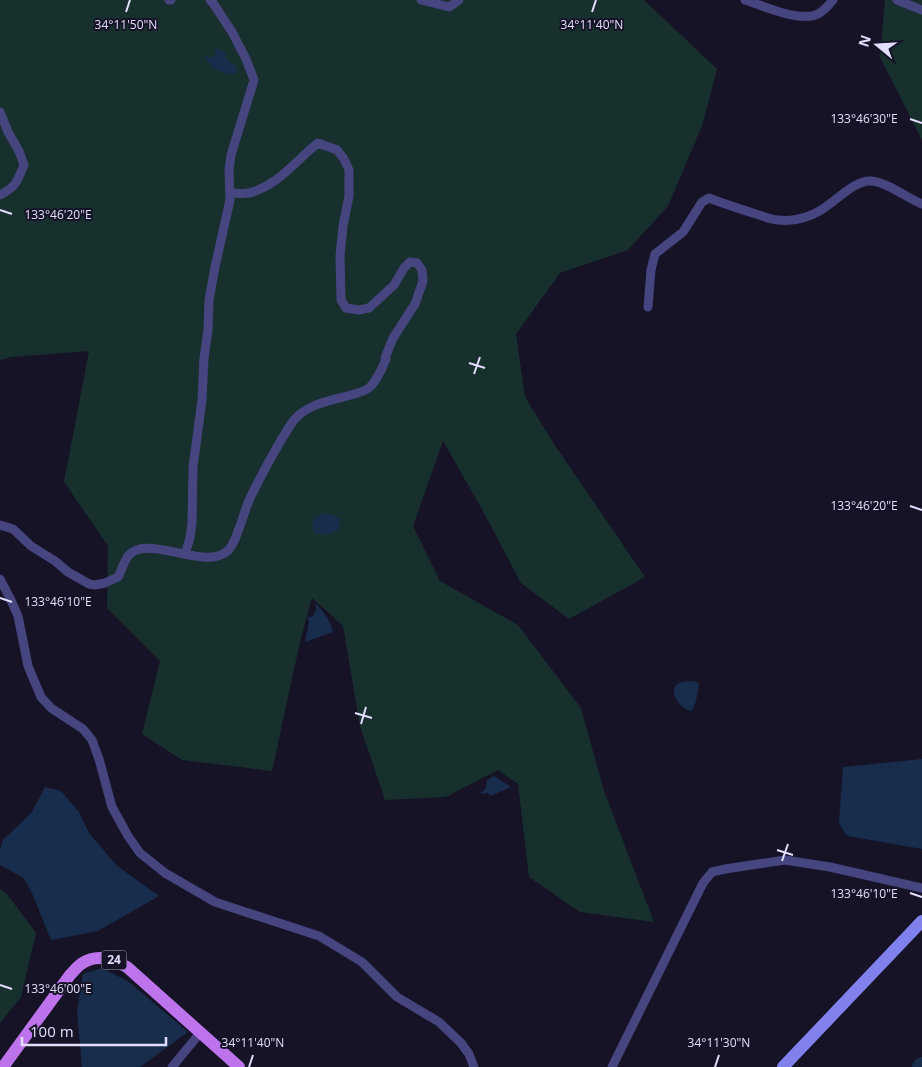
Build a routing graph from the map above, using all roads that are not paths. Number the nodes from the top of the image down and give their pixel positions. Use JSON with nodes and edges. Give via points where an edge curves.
{"nodes":[{"id":1,"x":210,"y":0,"type":"edge"},
{"id":2,"x":421,"y":0,"type":"edge"},
{"id":3,"x":459,"y":0,"type":"edge"},
{"id":4,"x":745,"y":0,"type":"edge"},
{"id":5,"x":833,"y":0,"type":"edge"},
{"id":6,"x":897,"y":0,"type":"edge"},
{"id":7,"x":922,"y":10,"type":"edge"},
{"id":8,"x":0,"y":112,"type":"edge"},
{"id":9,"x":230,"y":193,"type":"junction"},
{"id":10,"x":0,"y":195,"type":"edge"},
{"id":11,"x":922,"y":204,"type":"edge"},
{"id":12,"x":648,"y":308,"type":"dead end"},
{"id":13,"x":0,"y":525,"type":"edge"},
{"id":14,"x":185,"y":554,"type":"junction"},
{"id":15,"x":0,"y":579,"type":"edge"},
{"id":16,"x":922,"y":888,"type":"edge"},
{"id":17,"x":922,"y":921,"type":"edge"},
{"id":18,"x":200,"y":1033,"type":"junction"},
{"id":19,"x":3,"y":1067,"type":"edge"},
{"id":20,"x":172,"y":1067,"type":"edge"},
{"id":21,"x":239,"y":1067,"type":"edge"},
{"id":22,"x":474,"y":1067,"type":"edge"},
{"id":23,"x":612,"y":1067,"type":"edge"},
{"id":24,"x":783,"y":1067,"type":"edge"}],
"edges":[{"from":1,"to":9,"type":"street","via":[[232,32],[254,80],[231,155]]},
{"from":2,"to":3,"type":"street","via":[[449,7]]},
{"from":4,"to":5,"type":"street","via":[[794,17],[818,14]]},
{"from":6,"to":7,"type":"street"},
{"from":8,"to":10,"type":"street","via":[[24,166],[16,183]]},
{"from":9,"to":14,"type":"street","via":[[209,300],[202,400],[193,467],[192,523]]},
{"from":9,"to":14,"type":"street","via":[[248,194],[260,189],[284,174],[318,143],[337,150],[349,170],[349,196],[340,256],[341,300],[346,308],[369,308],[394,286],[410,262],[418,263],[423,281],[416,304],[393,338],[379,375],[370,387],[360,393],[316,405],[293,422],[251,494],[228,551],[206,558]]},
{"from":11,"to":12,"type":"street","via":[[872,181],[847,191],[810,216],[790,220],[776,220],[709,198],[702,202],[683,232],[655,254]]},
{"from":13,"to":14,"type":"street","via":[[13,529],[68,572],[95,586],[118,577],[128,556],[138,549]]},
{"from":15,"to":22,"type":"street","via":[[18,616],[28,666],[41,696],[92,740],[112,806],[140,853],[165,873],[215,902],[319,936],[362,962],[397,997],[438,1022],[461,1043]]},
{"from":16,"to":23,"type":"street","via":[[785,860],[712,872],[703,883]]},
{"from":17,"to":24,"type":"street"},
{"from":18,"to":19,"type":"main road","number":"24","via":[[127,967],[105,957],[95,958],[82,963],[70,975]]},
{"from":18,"to":20,"type":"street"},
{"from":18,"to":21,"type":"main road","number":"24"}]}
